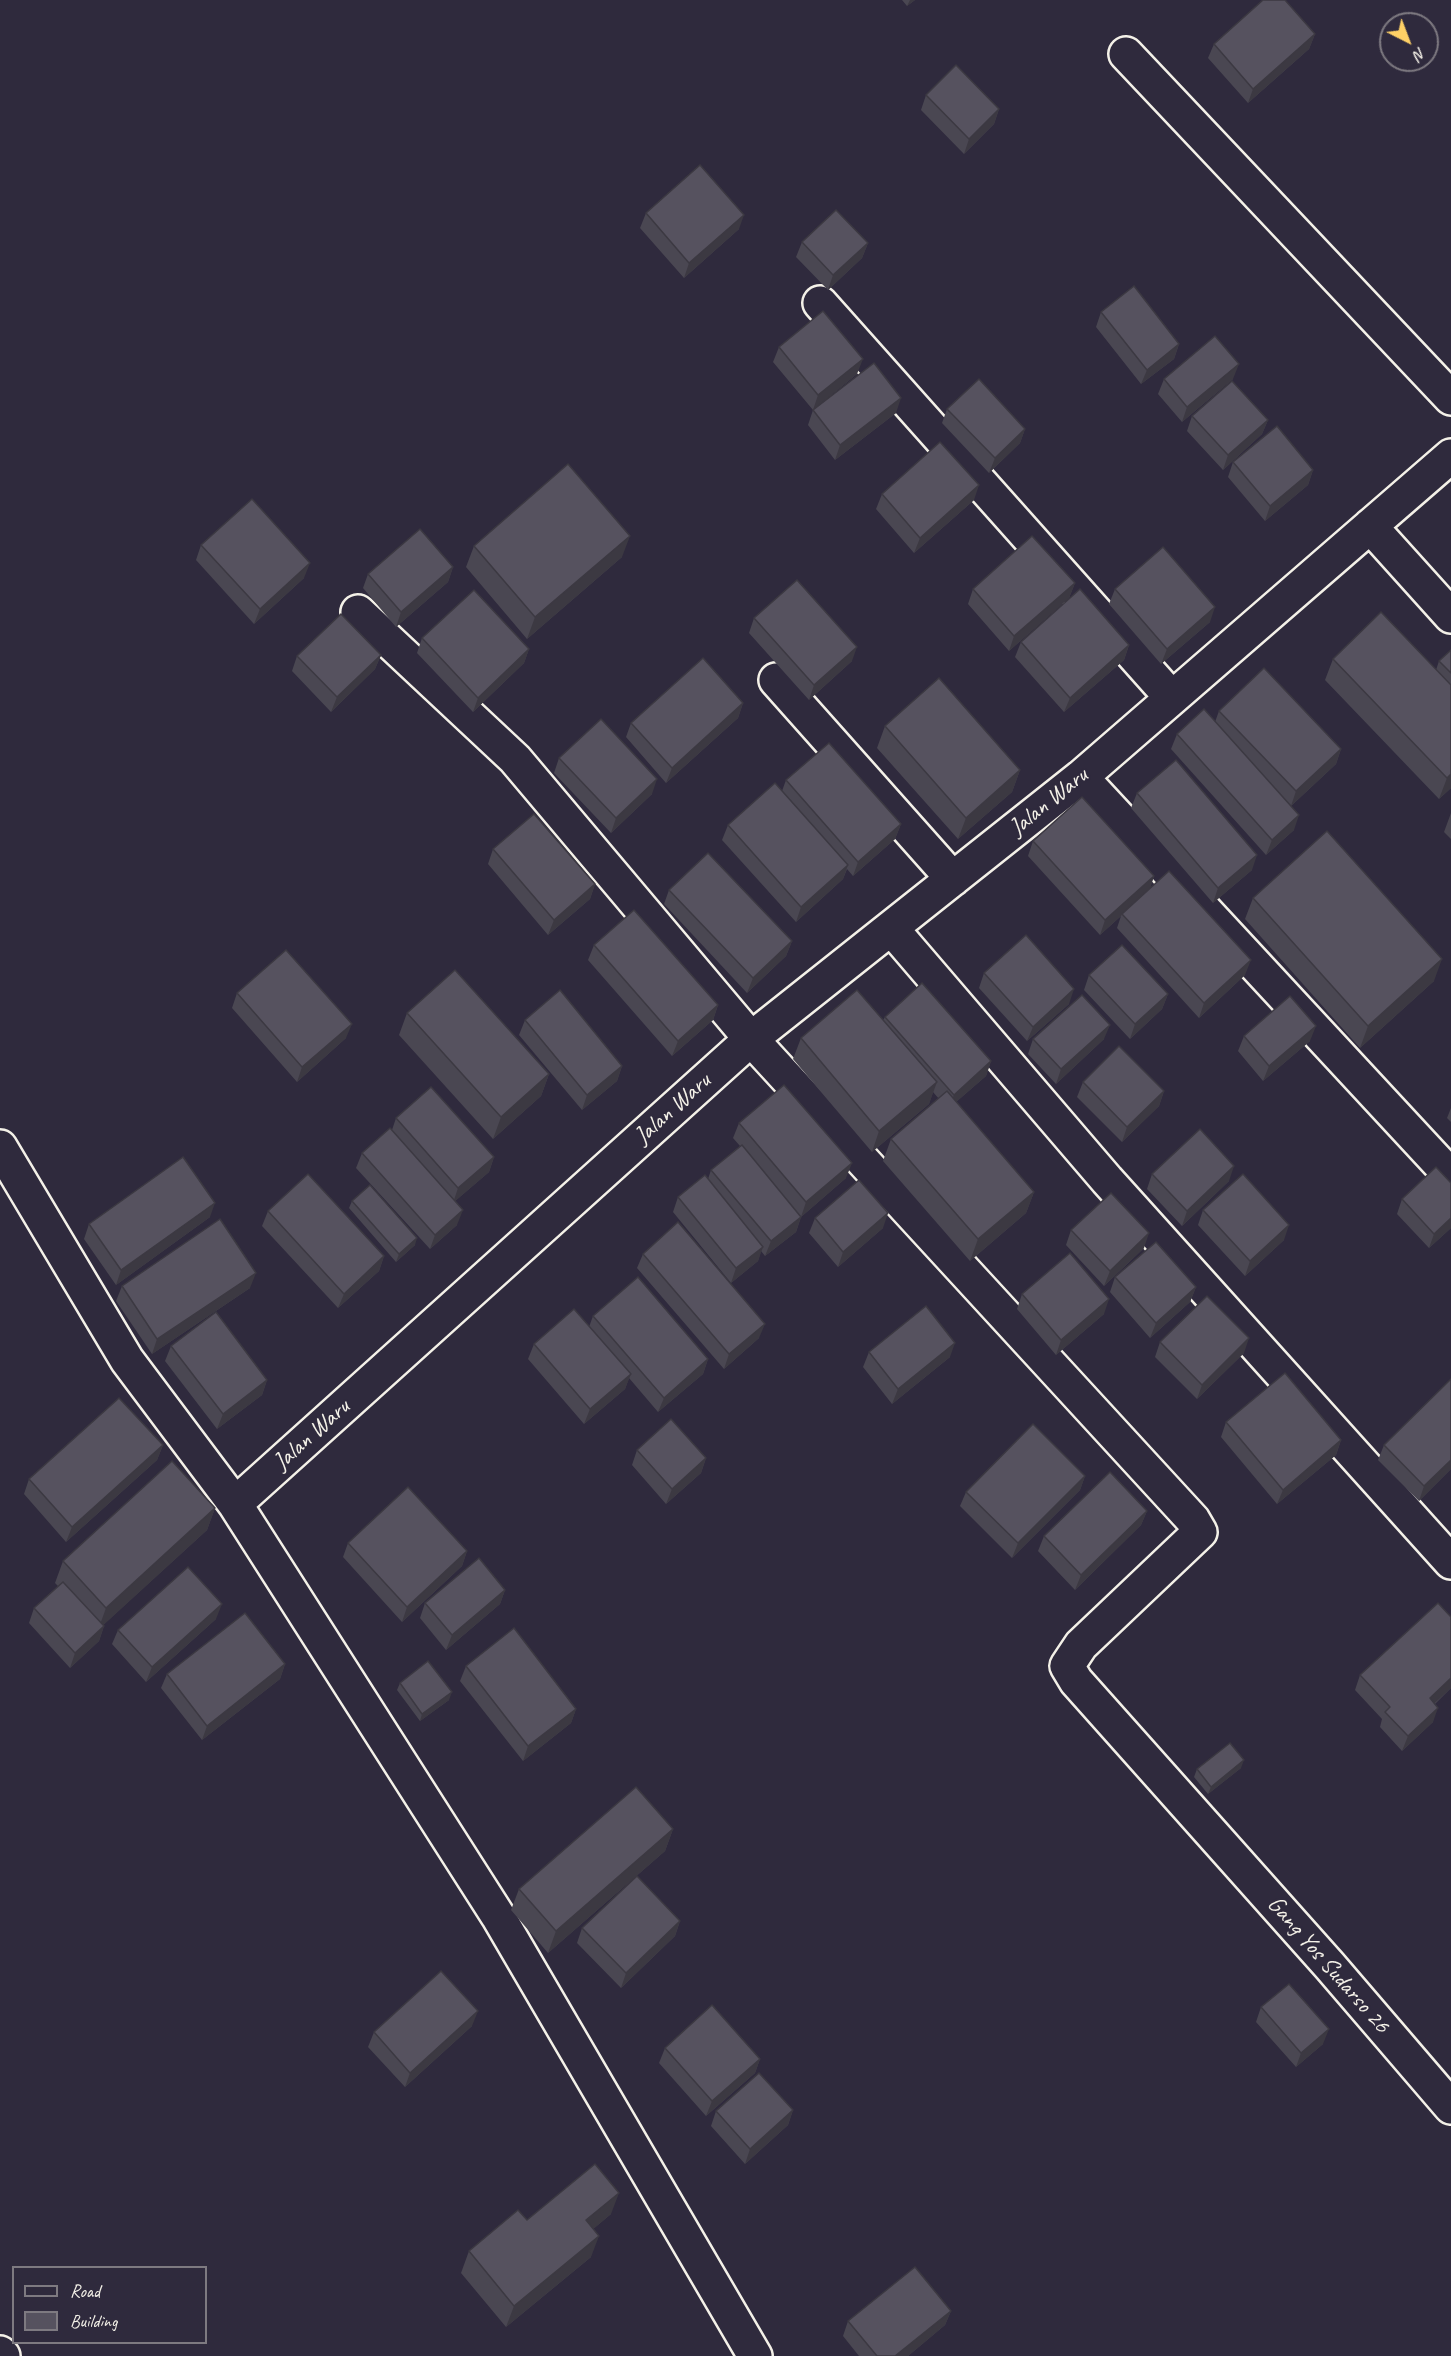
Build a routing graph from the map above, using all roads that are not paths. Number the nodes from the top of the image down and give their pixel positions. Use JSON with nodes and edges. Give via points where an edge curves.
{"nodes":[{"id":1,"x":1126,"y":54,"type":"dead end"},
{"id":2,"x":820,"y":303,"type":"dead end"},
{"id":3,"x":1451,"y":398,"type":"edge"},
{"id":4,"x":1451,"y":456,"type":"edge"},
{"id":5,"x":1370,"y":526,"type":"junction"},
{"id":6,"x":358,"y":612,"type":"dead end"},
{"id":7,"x":1451,"y":616,"type":"edge"},
{"id":8,"x":776,"y":680,"type":"dead end"},
{"id":9,"x":1172,"y":698,"type":"junction"},
{"id":10,"x":1081,"y":777,"type":"junction"},
{"id":11,"x":953,"y":879,"type":"junction"},
{"id":12,"x":891,"y":928,"type":"junction"},
{"id":13,"x":751,"y":1039,"type":"junction"},
{"id":14,"x":0,"y":1148,"type":"edge"},
{"id":15,"x":1451,"y":1176,"type":"edge"},
{"id":16,"x":235,"y":1504,"type":"junction"},
{"id":17,"x":1451,"y":1562,"type":"edge"},
{"id":18,"x":1451,"y":2107,"type":"edge"},
{"id":19,"x":0,"y":2352,"type":"edge"},
{"id":20,"x":3,"y":2356,"type":"edge"},
{"id":21,"x":755,"y":2356,"type":"edge"}],
"edges":[{"from":1,"to":3,"type":"street"},
{"from":2,"to":9,"type":"street"},
{"from":4,"to":5,"type":"street","name":"Jalan Waru"},
{"from":5,"to":7,"type":"street"},
{"from":5,"to":9,"type":"street","name":"Jalan Waru"},
{"from":6,"to":13,"type":"street","via":[[515,759]]},
{"from":8,"to":11,"type":"street"},
{"from":9,"to":10,"type":"street","name":"Jalan Waru"},
{"from":10,"to":11,"type":"street","name":"Jalan Waru"},
{"from":10,"to":15,"type":"street"},
{"from":11,"to":12,"type":"street","name":"Jalan Waru"},
{"from":12,"to":13,"type":"street","name":"Jalan Waru"},
{"from":12,"to":17,"type":"street","via":[[1107,1180]]},
{"from":13,"to":16,"type":"street","name":"Jalan Waru"},
{"from":13,"to":18,"type":"street","name":"Gang Yos Sudarso 26","via":[[1193,1520],[1200,1532],[1081,1645],[1067,1666],[1076,1681]]},
{"from":14,"to":16,"type":"street","via":[[127,1360]]},
{"from":16,"to":21,"type":"street","via":[[498,1916]]},
{"from":19,"to":20,"type":"street"}]}
